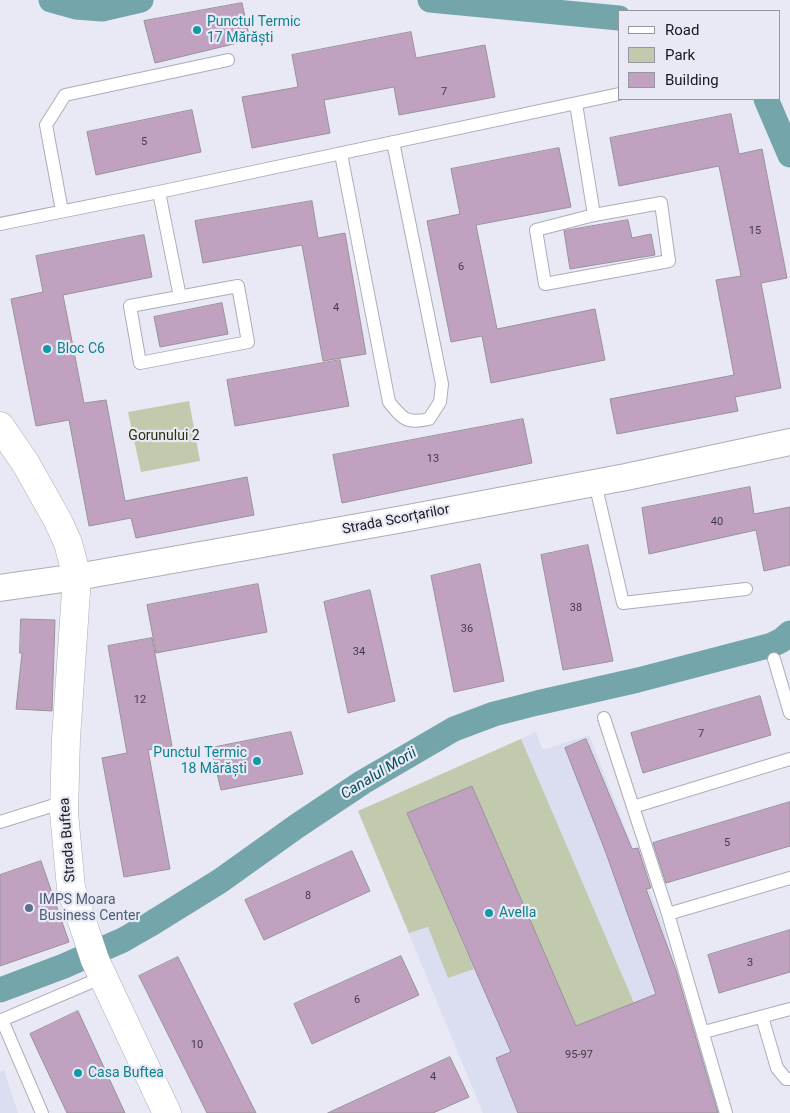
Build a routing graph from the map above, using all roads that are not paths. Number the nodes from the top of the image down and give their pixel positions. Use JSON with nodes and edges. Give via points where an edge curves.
{"nodes":[{"id":1,"x":228,"y":60,"type":"dead end"},
{"id":2,"x":618,"y":94,"type":"edge"},
{"id":3,"x":576,"y":104,"type":"junction"},
{"id":4,"x":393,"y":142,"type":"junction"},
{"id":5,"x":341,"y":154,"type":"junction"},
{"id":6,"x":159,"y":192,"type":"junction"},
{"id":7,"x":62,"y":211,"type":"junction"},
{"id":8,"x":594,"y":215,"type":"junction"},
{"id":9,"x":0,"y":224,"type":"edge"},
{"id":10,"x":180,"y":296,"type":"junction"},
{"id":11,"x":0,"y":426,"type":"edge"},
{"id":12,"x":790,"y":442,"type":"edge"},
{"id":13,"x":595,"y":483,"type":"junction"},
{"id":14,"x":77,"y":577,"type":"junction"},
{"id":15,"x":0,"y":588,"type":"edge"},
{"id":16,"x":746,"y":589,"type":"dead end"},
{"id":17,"x":774,"y":659,"type":"dead end"},
{"id":18,"x":790,"y":713,"type":"edge"},
{"id":19,"x":604,"y":718,"type":"dead end"},
{"id":20,"x":790,"y":759,"type":"edge"},
{"id":21,"x":64,"y":802,"type":"junction"},
{"id":22,"x":633,"y":808,"type":"junction"},
{"id":23,"x":0,"y":822,"type":"edge"},
{"id":24,"x":790,"y":878,"type":"edge"},
{"id":25,"x":668,"y":914,"type":"junction"},
{"id":26,"x":103,"y":977,"type":"junction"},
{"id":27,"x":790,"y":1008,"type":"edge"},
{"id":28,"x":762,"y":1017,"type":"junction"},
{"id":29,"x":704,"y":1032,"type":"junction"},
{"id":30,"x":790,"y":1079,"type":"edge"},
{"id":31,"x":42,"y":1113,"type":"edge"},
{"id":32,"x":167,"y":1113,"type":"edge"},
{"id":33,"x":726,"y":1113,"type":"edge"}],
"edges":[{"from":1,"to":7,"type":"lane","via":[[65,95],[46,125]]},
{"from":2,"to":3,"type":"lane"},
{"from":3,"to":4,"type":"lane"},
{"from":3,"to":8,"type":"lane"},
{"from":4,"to":5,"type":"lane"},
{"from":4,"to":5,"type":"lane","via":[[442,384],[440,402],[429,419],[414,422],[402,418],[389,402]]},
{"from":5,"to":6,"type":"lane"},
{"from":6,"to":7,"type":"lane"},
{"from":6,"to":10,"type":"lane"},
{"from":7,"to":9,"type":"lane"},
{"from":8,"to":8,"type":"lane","via":[[536,230],[544,284],[669,261],[661,204]]},
{"from":10,"to":10,"type":"lane","via":[[238,286],[248,342],[140,363],[130,306]]},
{"from":11,"to":14,"type":"street","name":"Strada Buftea","via":[[58,521],[68,542]]},
{"from":12,"to":13,"type":"street","name":"Strada Scorțarilor"},
{"from":13,"to":14,"type":"street","name":"Strada Scorțarilor"},
{"from":13,"to":16,"type":"lane","via":[[623,603]]},
{"from":14,"to":15,"type":"street","name":"Strada Scorțarilor"},
{"from":14,"to":21,"type":"street","name":"Strada Buftea"},
{"from":17,"to":18,"type":"lane"},
{"from":19,"to":22,"type":"lane"},
{"from":20,"to":22,"type":"lane"},
{"from":21,"to":23,"type":"lane"},
{"from":21,"to":26,"type":"street","name":"Strada Buftea","via":[[71,888]]},
{"from":22,"to":25,"type":"lane"},
{"from":24,"to":25,"type":"lane"},
{"from":25,"to":29,"type":"lane"},
{"from":26,"to":31,"type":"lane","via":[[2,1020]]},
{"from":26,"to":32,"type":"street","name":"Strada Buftea"},
{"from":27,"to":28,"type":"lane"},
{"from":28,"to":29,"type":"lane"},
{"from":28,"to":30,"type":"lane","via":[[777,1068],[786,1079]]},
{"from":29,"to":33,"type":"lane"}]}
